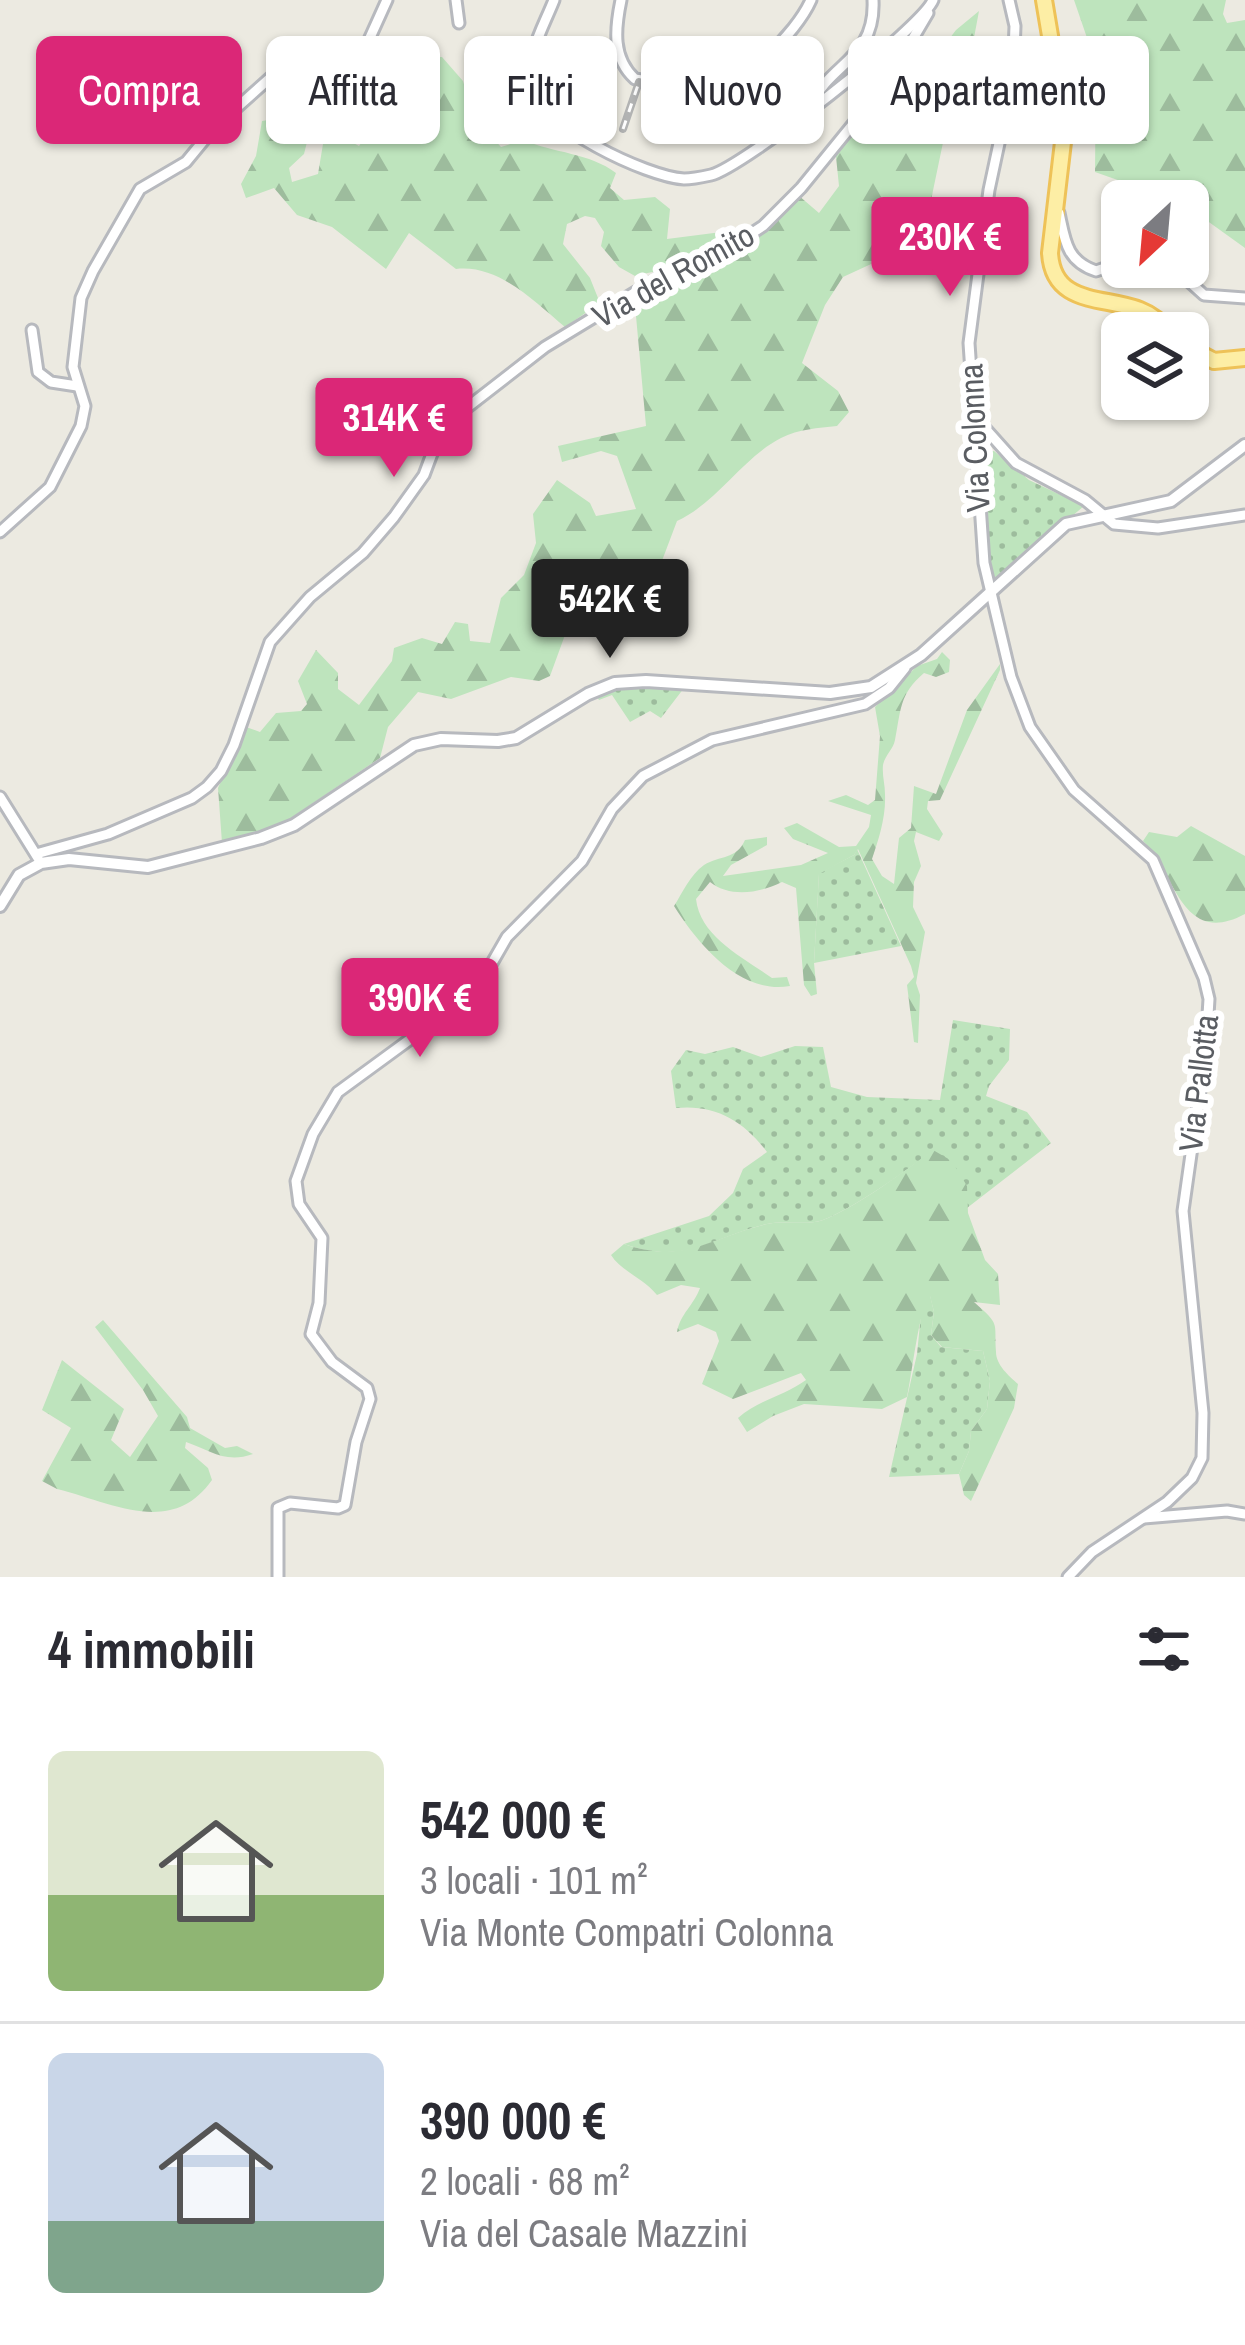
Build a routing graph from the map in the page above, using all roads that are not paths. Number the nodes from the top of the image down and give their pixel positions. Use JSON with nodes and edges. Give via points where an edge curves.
{"nodes":[{"id":1,"x":387,"y":0,"type":"edge"},
{"id":2,"x":456,"y":0,"type":"edge"},
{"id":3,"x":554,"y":0,"type":"edge"},
{"id":4,"x":621,"y":0,"type":"edge"},
{"id":5,"x":800,"y":0,"type":"edge"},
{"id":6,"x":873,"y":0,"type":"edge"},
{"id":7,"x":933,"y":0,"type":"edge"},
{"id":8,"x":1009,"y":0,"type":"edge"},
{"id":9,"x":1045,"y":0,"type":"edge"},
{"id":10,"x":809,"y":6,"type":"edge"},
{"id":11,"x":928,"y":13,"type":"junction"},
{"id":12,"x":459,"y":23,"type":"dead end"},
{"id":13,"x":790,"y":36,"type":"edge"},
{"id":14,"x":641,"y":81,"type":"edge"},
{"id":15,"x":824,"y":87,"type":"edge"},
{"id":16,"x":824,"y":97,"type":"edge"},
{"id":17,"x":761,"y":144,"type":"edge"},
{"id":18,"x":1057,"y":206,"type":"junction"},
{"id":19,"x":1101,"y":269,"type":"edge"},
{"id":20,"x":1196,"y":288,"type":"edge"},
{"id":21,"x":1245,"y":298,"type":"edge"},
{"id":22,"x":1145,"y":312,"type":"edge"},
{"id":23,"x":32,"y":330,"type":"dead end"},
{"id":24,"x":1209,"y":358,"type":"edge"},
{"id":25,"x":1245,"y":358,"type":"edge"},
{"id":26,"x":77,"y":386,"type":"junction"},
{"id":27,"x":974,"y":416,"type":"junction"},
{"id":28,"x":1245,"y":445,"type":"edge"},
{"id":29,"x":1102,"y":514,"type":"junction"},
{"id":30,"x":1245,"y":515,"type":"edge"},
{"id":31,"x":0,"y":532,"type":"edge"},
{"id":32,"x":991,"y":591,"type":"junction"},
{"id":33,"x":904,"y":668,"type":"junction"},
{"id":34,"x":0,"y":797,"type":"edge"},
{"id":35,"x":38,"y":858,"type":"junction"},
{"id":36,"x":0,"y":906,"type":"edge"},
{"id":37,"x":1245,"y":1514,"type":"edge"},
{"id":38,"x":1144,"y":1518,"type":"junction"},
{"id":39,"x":278,"y":1577,"type":"edge"},
{"id":40,"x":1068,"y":1577,"type":"edge"}],
"edges":[{"from":1,"to":26,"type":"street","via":[[356,56],[305,58],[280,69],[183,164],[140,189],[82,294]]},
{"from":2,"to":12,"type":"street"},
{"from":3,"to":17,"type":"street","via":[[529,63],[543,111],[681,179],[717,174]]},
{"from":4,"to":14,"type":"street","via":[[618,56]]},
{"from":5,"to":10,"type":"street"},
{"from":6,"to":15,"type":"street","via":[[862,46]]},
{"from":7,"to":11,"type":"street","name":"Via del Romito"},
{"from":8,"to":27,"type":"street","name":"Via Colonna","via":[[1013,77],[968,343]]},
{"from":9,"to":18,"type":"main road","via":[[1064,110]]},
{"from":10,"to":13,"type":"street"},
{"from":11,"to":16,"type":"street"},
{"from":11,"to":35,"type":"street","name":"Via del Romito","via":[[892,77],[781,208],[736,245],[666,274],[545,347],[444,425],[426,471],[394,517],[270,642],[234,745],[207,787]]},
{"from":18,"to":19,"type":"street","via":[[1074,260]]},
{"from":18,"to":22,"type":"main road","via":[[1050,259],[1063,286]]},
{"from":20,"to":21,"type":"street"},
{"from":23,"to":26,"type":"street","via":[[37,370]]},
{"from":24,"to":25,"type":"main road"},
{"from":26,"to":31,"type":"street","via":[[85,415],[62,467]]},
{"from":27,"to":29,"type":"street","via":[[1012,460]]},
{"from":27,"to":32,"type":"street","name":"Via Colonna"},
{"from":28,"to":29,"type":"street","via":[[1174,499]]},
{"from":29,"to":30,"type":"street","via":[[1143,528]]},
{"from":29,"to":32,"type":"street","via":[[1068,523]]},
{"from":32,"to":33,"type":"street"},
{"from":32,"to":38,"type":"street","name":"Via Pallotta","via":[[1032,730],[1074,790],[1153,860],[1208,990],[1183,1211],[1203,1456],[1188,1482]]},
{"from":33,"to":35,"type":"street","via":[[871,687],[837,692],[615,683],[510,740],[414,745],[266,836],[148,867]]},
{"from":33,"to":39,"type":"street","via":[[862,705],[712,740],[643,776],[615,804],[582,862],[507,937],[488,970],[330,1102],[296,1181],[299,1204],[322,1240],[312,1337],[371,1397],[344,1506],[278,1508]]},
{"from":34,"to":35,"type":"street"},
{"from":35,"to":36,"type":"street"},
{"from":37,"to":38,"type":"street"},
{"from":38,"to":40,"type":"street","name":"Via Pallotta"}]}
